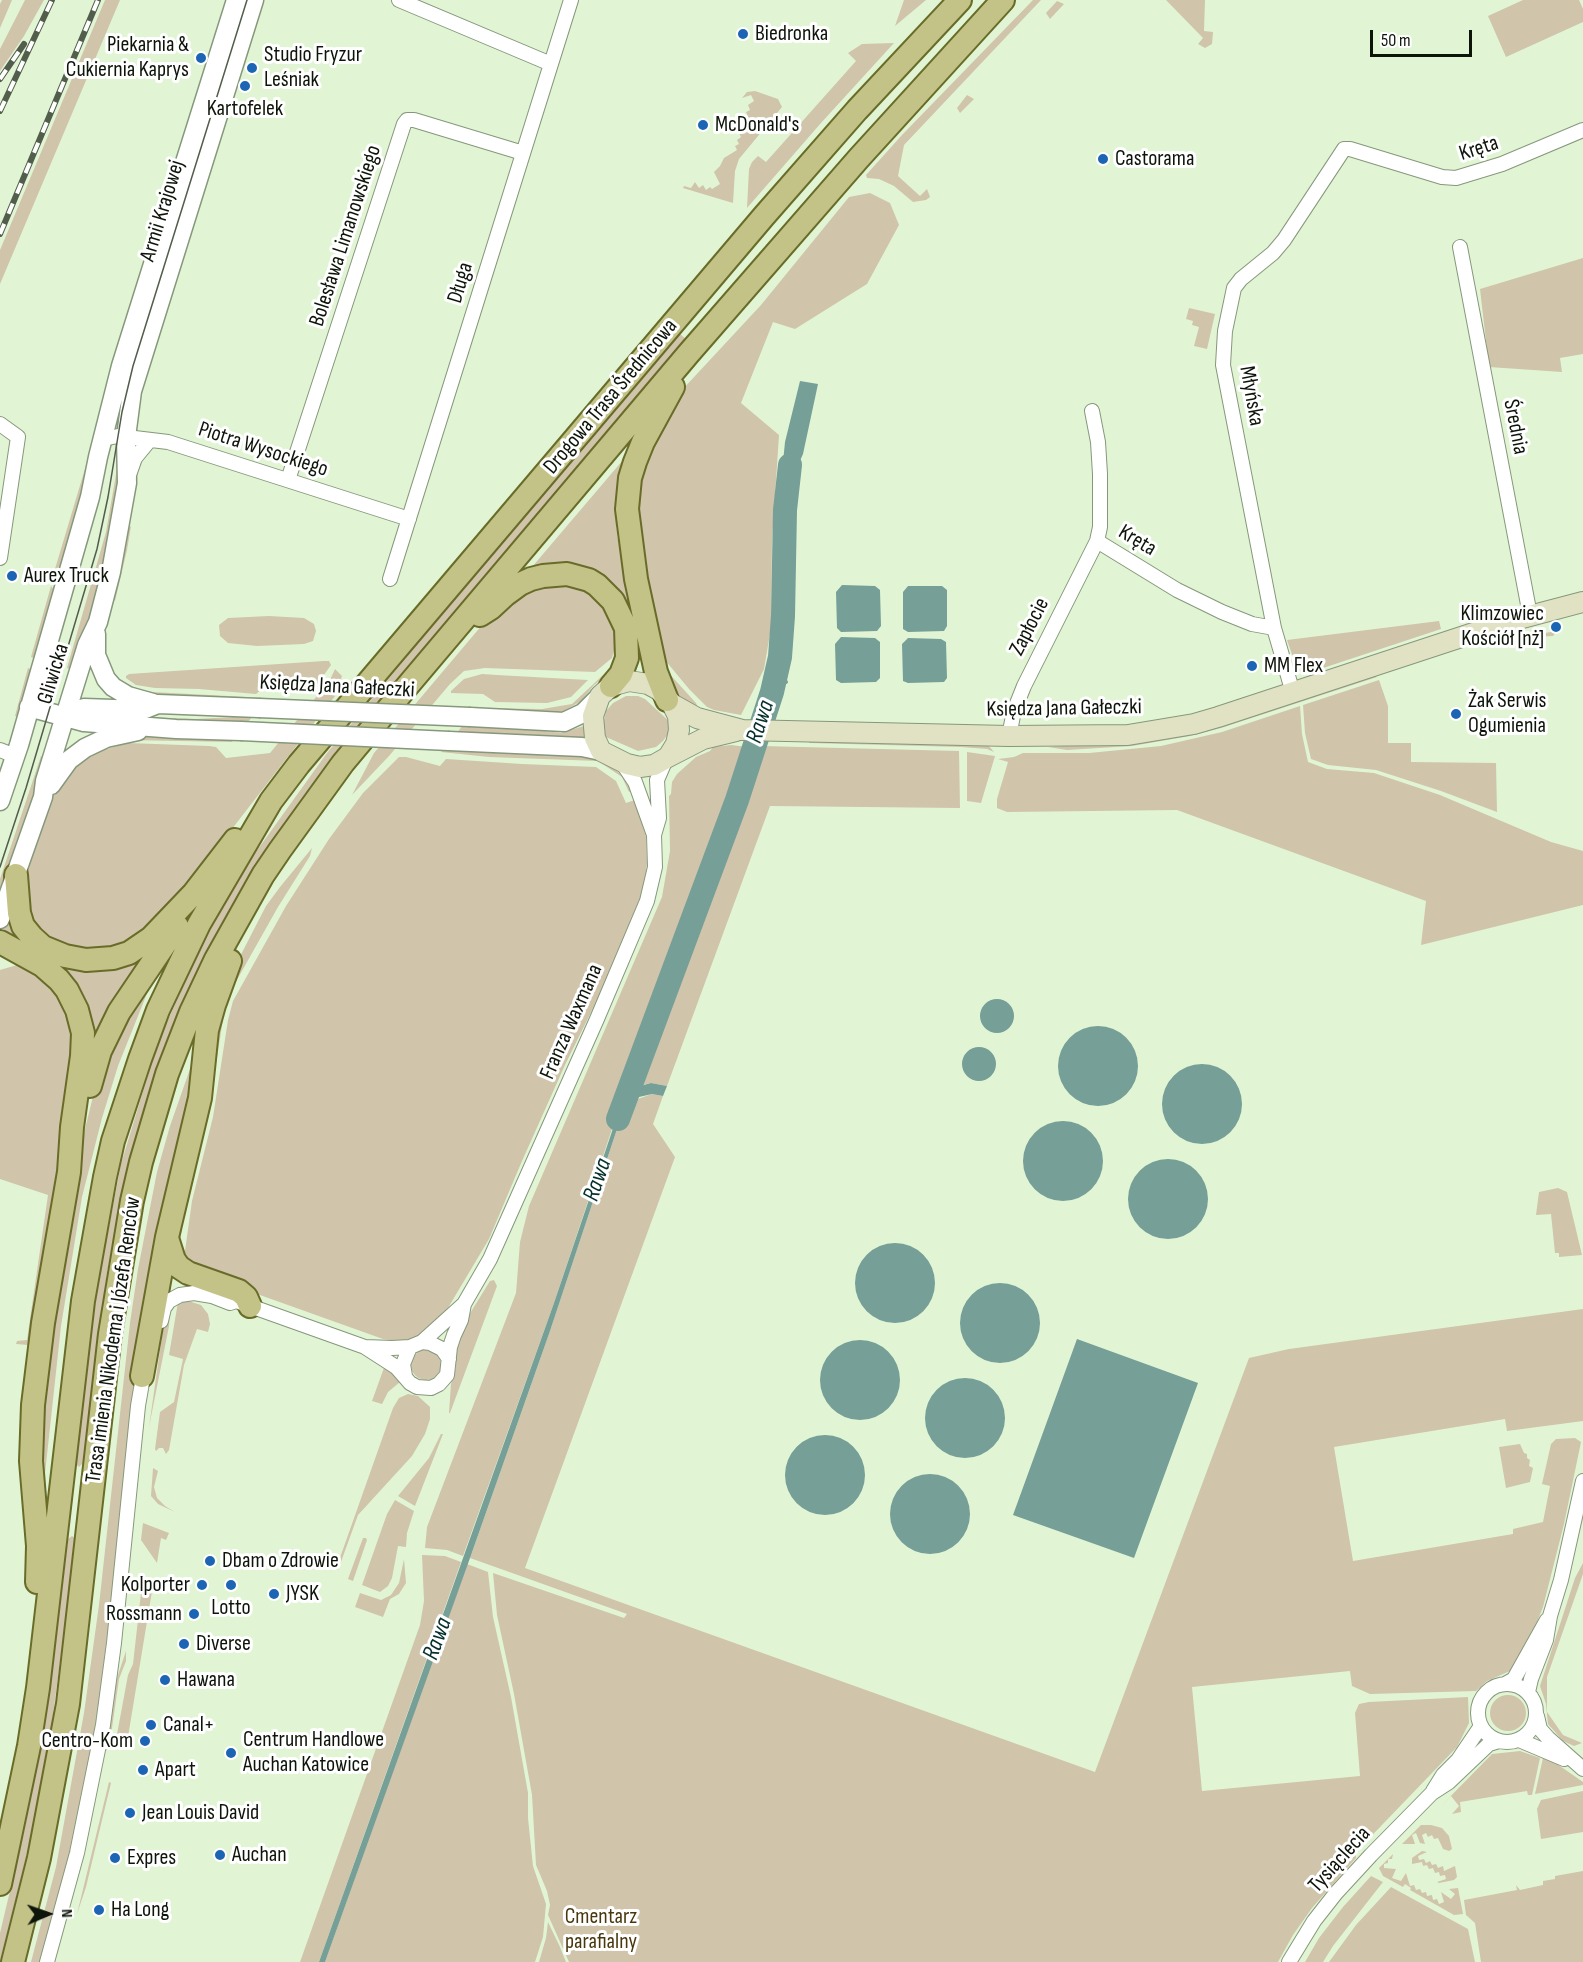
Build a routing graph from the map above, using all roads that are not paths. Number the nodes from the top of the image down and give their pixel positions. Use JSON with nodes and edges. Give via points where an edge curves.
{"nodes":[{"id":1,"x":236,"y":0,"type":"edge"},
{"id":2,"x":254,"y":0,"type":"edge"},
{"id":3,"x":399,"y":0,"type":"edge"},
{"id":4,"x":571,"y":0,"type":"edge"},
{"id":5,"x":960,"y":0,"type":"edge"},
{"id":6,"x":1003,"y":0,"type":"edge"},
{"id":7,"x":551,"y":64,"type":"junction"},
{"id":8,"x":1583,"y":130,"type":"edge"},
{"id":9,"x":1350,"y":149,"type":"joint"},
{"id":10,"x":523,"y":153,"type":"junction"},
{"id":11,"x":1460,"y":247,"type":"dead end"},
{"id":12,"x":689,"y":353,"type":"junction"},
{"id":13,"x":121,"y":366,"type":"joint"},
{"id":14,"x":1092,"y":411,"type":"dead end"},
{"id":15,"x":0,"y":424,"type":"edge"},
{"id":16,"x":126,"y":437,"type":"junction"},
{"id":17,"x":103,"y":439,"type":"junction"},
{"id":18,"x":149,"y":441,"type":"junction"},
{"id":19,"x":288,"y":480,"type":"junction"},
{"id":20,"x":127,"y":483,"type":"junction"},
{"id":21,"x":409,"y":519,"type":"junction"},
{"id":22,"x":1097,"y":541,"type":"junction"},
{"id":23,"x":0,"y":558,"type":"edge"},
{"id":24,"x":390,"y":579,"type":"dead end"},
{"id":25,"x":1583,"y":602,"type":"edge"},
{"id":26,"x":1530,"y":615,"type":"junction"},
{"id":27,"x":98,"y":622,"type":"junction"},
{"id":28,"x":455,"y":628,"type":"junction"},
{"id":29,"x":1274,"y":628,"type":"junction"},
{"id":30,"x":605,"y":691,"type":"junction"},
{"id":31,"x":1293,"y":693,"type":"junction"},
{"id":32,"x":670,"y":702,"type":"junction"},
{"id":33,"x":158,"y":704,"type":"junction"},
{"id":34,"x":29,"y":707,"type":"junction"},
{"id":35,"x":66,"y":716,"type":"junction"},
{"id":36,"x":176,"y":729,"type":"junction"},
{"id":37,"x":742,"y":730,"type":"junction"},
{"id":38,"x":1009,"y":736,"type":"junction"},
{"id":39,"x":601,"y":751,"type":"junction"},
{"id":40,"x":8,"y":753,"type":"edge"},
{"id":41,"x":667,"y":758,"type":"junction"},
{"id":42,"x":621,"y":761,"type":"junction"},
{"id":43,"x":343,"y":763,"type":"joint"},
{"id":44,"x":43,"y":797,"type":"junction"},
{"id":45,"x":0,"y":801,"type":"edge"},
{"id":46,"x":271,"y":801,"type":"junction"},
{"id":47,"x":654,"y":835,"type":"junction"},
{"id":48,"x":16,"y":875,"type":"junction"},
{"id":49,"x":263,"y":875,"type":"junction"},
{"id":50,"x":194,"y":893,"type":"junction"},
{"id":51,"x":0,"y":919,"type":"edge"},
{"id":52,"x":0,"y":942,"type":"edge"},
{"id":53,"x":29,"y":959,"type":"junction"},
{"id":54,"x":0,"y":965,"type":"edge"},
{"id":55,"x":69,"y":1170,"type":"junction"},
{"id":56,"x":167,"y":1237,"type":"junction"},
{"id":57,"x":464,"y":1304,"type":"junction"},
{"id":58,"x":240,"y":1305,"type":"junction"},
{"id":59,"x":416,"y":1345,"type":"junction"},
{"id":60,"x":365,"y":1347,"type":"junction"},
{"id":61,"x":449,"y":1359,"type":"junction"},
{"id":62,"x":142,"y":1376,"type":"junction"},
{"id":63,"x":405,"y":1376,"type":"junction"},
{"id":64,"x":1583,"y":1481,"type":"edge"},
{"id":65,"x":1550,"y":1616,"type":"junction"},
{"id":66,"x":44,"y":1643,"type":"junction"},
{"id":67,"x":1505,"y":1684,"type":"junction"},
{"id":68,"x":1528,"y":1692,"type":"junction"},
{"id":69,"x":1537,"y":1716,"type":"junction"},
{"id":70,"x":1481,"y":1726,"type":"junction"},
{"id":71,"x":1520,"y":1740,"type":"junction"},
{"id":72,"x":1499,"y":1741,"type":"junction"},
{"id":73,"x":1580,"y":1767,"type":"edge"},
{"id":74,"x":1432,"y":1793,"type":"junction"},
{"id":75,"x":0,"y":1884,"type":"edge"},
{"id":76,"x":13,"y":1962,"type":"edge"},
{"id":77,"x":47,"y":1962,"type":"edge"},
{"id":78,"x":1289,"y":1962,"type":"edge"}],
"edges":[{"from":1,"to":13,"type":"street","name":"Armii Krajowej"},
{"from":2,"to":16,"type":"street","name":"Armii Krajowej","via":[[136,375]]},
{"from":3,"to":7,"type":"street"},
{"from":4,"to":7,"type":"street","name":"Długa"},
{"from":5,"to":46,"type":"main road","name":"Drogowa Trasa Średnicowa","via":[[764,216]]},
{"from":6,"to":12,"type":"main road","name":"Drogowa Trasa Średnicowa"},
{"from":7,"to":10,"type":"street","name":"Długa"},
{"from":8,"to":9,"type":"street","name":"Kręta","via":[[1502,164],[1456,178]]},
{"from":9,"to":29,"type":"street","name":"Młyńska","via":[[1339,154],[1284,240],[1234,288],[1225,331],[1223,365]]},
{"from":10,"to":19,"type":"street","name":"Bolesława Limanowskiego","via":[[414,120],[404,124]]},
{"from":10,"to":21,"type":"street","name":"Długa"},
{"from":11,"to":26,"type":"street","name":"Średnia"},
{"from":12,"to":28,"type":"main road","name":"Drogowa Trasa Średnicowa"},
{"from":12,"to":32,"type":"main road","via":[[643,442],[628,495],[627,524],[636,579],[656,672]]},
{"from":13,"to":17,"type":"street","name":"Gliwicka"},
{"from":14,"to":22,"type":"street","name":"Kręta","via":[[1100,474],[1101,527]]},
{"from":15,"to":23,"type":"street","via":[[18,437]]},
{"from":16,"to":17,"type":"street","name":"Piotra Wysockiego"},
{"from":16,"to":18,"type":"street","name":"Piotra Wysockiego"},
{"from":16,"to":20,"type":"street","name":"Gliwicka"},
{"from":17,"to":34,"type":"street","name":"Gliwicka"},
{"from":18,"to":19,"type":"street","name":"Piotra Wysockiego","via":[[168,442]]},
{"from":18,"to":20,"type":"street","via":[[135,458]]},
{"from":19,"to":21,"type":"street","name":"Piotra Wysockiego"},
{"from":20,"to":27,"type":"street","name":"Gliwicka"},
{"from":21,"to":24,"type":"street","name":"Długa"},
{"from":22,"to":29,"type":"street","name":"Kręta","via":[[1177,590],[1252,624]]},
{"from":22,"to":38,"type":"street","name":"Zapłocie","via":[[1024,686]]},
{"from":25,"to":26,"type":"main road","name":"Księdza Jana Gałeczki"},
{"from":26,"to":31,"type":"main road","name":"Księdza Jana Gałeczki"},
{"from":27,"to":33,"type":"street","via":[[96,656],[106,679],[128,696]]},
{"from":27,"to":35,"type":"street","name":"Gliwicka","via":[[87,645]]},
{"from":28,"to":30,"type":"main road","via":[[531,579],[567,574],[589,580],[613,601],[626,628],[627,658],[621,674]]},
{"from":28,"to":43,"type":"main road","name":"Drogowa Trasa Średnicowa"},
{"from":29,"to":31,"type":"street","name":"Młyńska"},
{"from":30,"to":32,"type":"main road","via":[[629,681],[642,682]]},
{"from":30,"to":33,"type":"street","name":"Księdza Jana Gałeczki","bridge":true,"via":[[583,713],[564,722]]},
{"from":30,"to":39,"type":"main road","via":[[594,709],[595,738]]},
{"from":31,"to":38,"type":"main road","name":"Księdza Jana Gałeczki","via":[[1153,732],[1099,737]]},
{"from":32,"to":37,"type":"main road","name":"Księdza Jana Gałeczki","via":[[697,718]]},
{"from":32,"to":41,"type":"main road","via":[[680,723]]},
{"from":33,"to":35,"type":"street","name":"Księdza Jana Gałeczki","via":[[143,710],[84,708]]},
{"from":34,"to":35,"type":"street","name":"Księdza Jana Gałeczki"},
{"from":34,"to":40,"type":"street","name":"Gliwicka"},
{"from":35,"to":36,"type":"street","name":"Księdza Jana Gałeczki","via":[[84,722]]},
{"from":35,"to":44,"type":"street","name":"Gliwicka"},
{"from":36,"to":39,"type":"street","name":"Księdza Jana Gałeczki","bridge":true,"via":[[582,747]]},
{"from":36,"to":44,"type":"street","via":[[123,733],[94,743],[69,760]]},
{"from":37,"to":38,"type":"main road","name":"Księdza Jana Gałeczki"},
{"from":37,"to":41,"type":"main road","name":"Księdza Jana Gałeczki","via":[[703,739]]},
{"from":39,"to":42,"type":"main road"},
{"from":40,"to":45,"type":"street","name":"Gliwicka"},
{"from":41,"to":42,"type":"main road","via":[[640,767]]},
{"from":41,"to":47,"type":"street","name":"Franza Waxmana","via":[[657,780],[659,818]]},
{"from":42,"to":47,"type":"street","name":"Franza Waxmana","via":[[635,782]]},
{"from":43,"to":49,"type":"main road","name":"Trasa imienia Nikodema i Józefa Renców"},
{"from":44,"to":48,"type":"street","name":"Gliwicka"},
{"from":46,"to":50,"type":"main road"},
{"from":46,"to":66,"type":"main road","name":"Trasa imienia Nikodema i Józefa Renców","via":[[184,953],[158,1010],[113,1141],[83,1301]]},
{"from":47,"to":57,"type":"street","name":"Franza Waxmana","via":[[655,867],[643,912],[508,1221]]},
{"from":48,"to":50,"type":"main road","via":[[18,913],[32,937],[56,952],[86,960],[113,958],[140,947]]},
{"from":48,"to":51,"type":"street","name":"Gliwicka"},
{"from":49,"to":56,"type":"main road","via":[[213,1005],[200,1098]]},
{"from":49,"to":76,"type":"main road","name":"Trasa imienia Nikodema i Józefa Renców","via":[[191,1012],[139,1173],[110,1334],[68,1704],[39,1858]]},
{"from":50,"to":55,"type":"main road","via":[[106,1037]]},
{"from":52,"to":53,"type":"main road"},
{"from":53,"to":54,"type":"main road"},
{"from":53,"to":55,"type":"main road","via":[[59,980],[73,1000],[81,1022],[82,1056]]},
{"from":55,"to":66,"type":"main road","via":[[33,1405],[36,1597]]},
{"from":56,"to":58,"type":"main road","via":[[179,1267],[239,1291],[246,1298]]},
{"from":56,"to":62,"type":"main road"},
{"from":57,"to":59,"type":"street"},
{"from":57,"to":61,"type":"street"},
{"from":58,"to":60,"type":"street"},
{"from":58,"to":62,"type":"street","via":[[194,1293],[169,1301]]},
{"from":59,"to":60,"type":"street"},
{"from":59,"to":61,"type":"street","via":[[437,1345]]},
{"from":59,"to":63,"type":"street","via":[[403,1364]]},
{"from":60,"to":63,"type":"street"},
{"from":61,"to":63,"type":"street","via":[[447,1375],[431,1388],[417,1387]]},
{"from":62,"to":77,"type":"street","via":[[103,1725],[77,1852]]},
{"from":64,"to":65,"type":"street"},
{"from":65,"to":67,"type":"street","via":[[1514,1679]]},
{"from":65,"to":68,"type":"street"},
{"from":66,"to":75,"type":"main road","name":"Trasa imienia Nikodema i Józefa Renców","via":[[29,1746]]},
{"from":67,"to":68,"type":"street"},
{"from":67,"to":70,"type":"street","via":[[1482,1696],[1478,1706]]},
{"from":68,"to":69,"type":"street"},
{"from":69,"to":71,"type":"street","via":[[1534,1727]]},
{"from":69,"to":73,"type":"street","via":[[1540,1729]]},
{"from":70,"to":72,"type":"street","via":[[1487,1736]]},
{"from":70,"to":74,"type":"street","name":"Tysiąclecia"},
{"from":71,"to":72,"type":"street"},
{"from":71,"to":73,"type":"street"},
{"from":72,"to":74,"type":"street","name":"Tysiąclecia","via":[[1489,1744]]},
{"from":74,"to":78,"type":"street","name":"Tysiąclecia","via":[[1336,1893]]}]}
